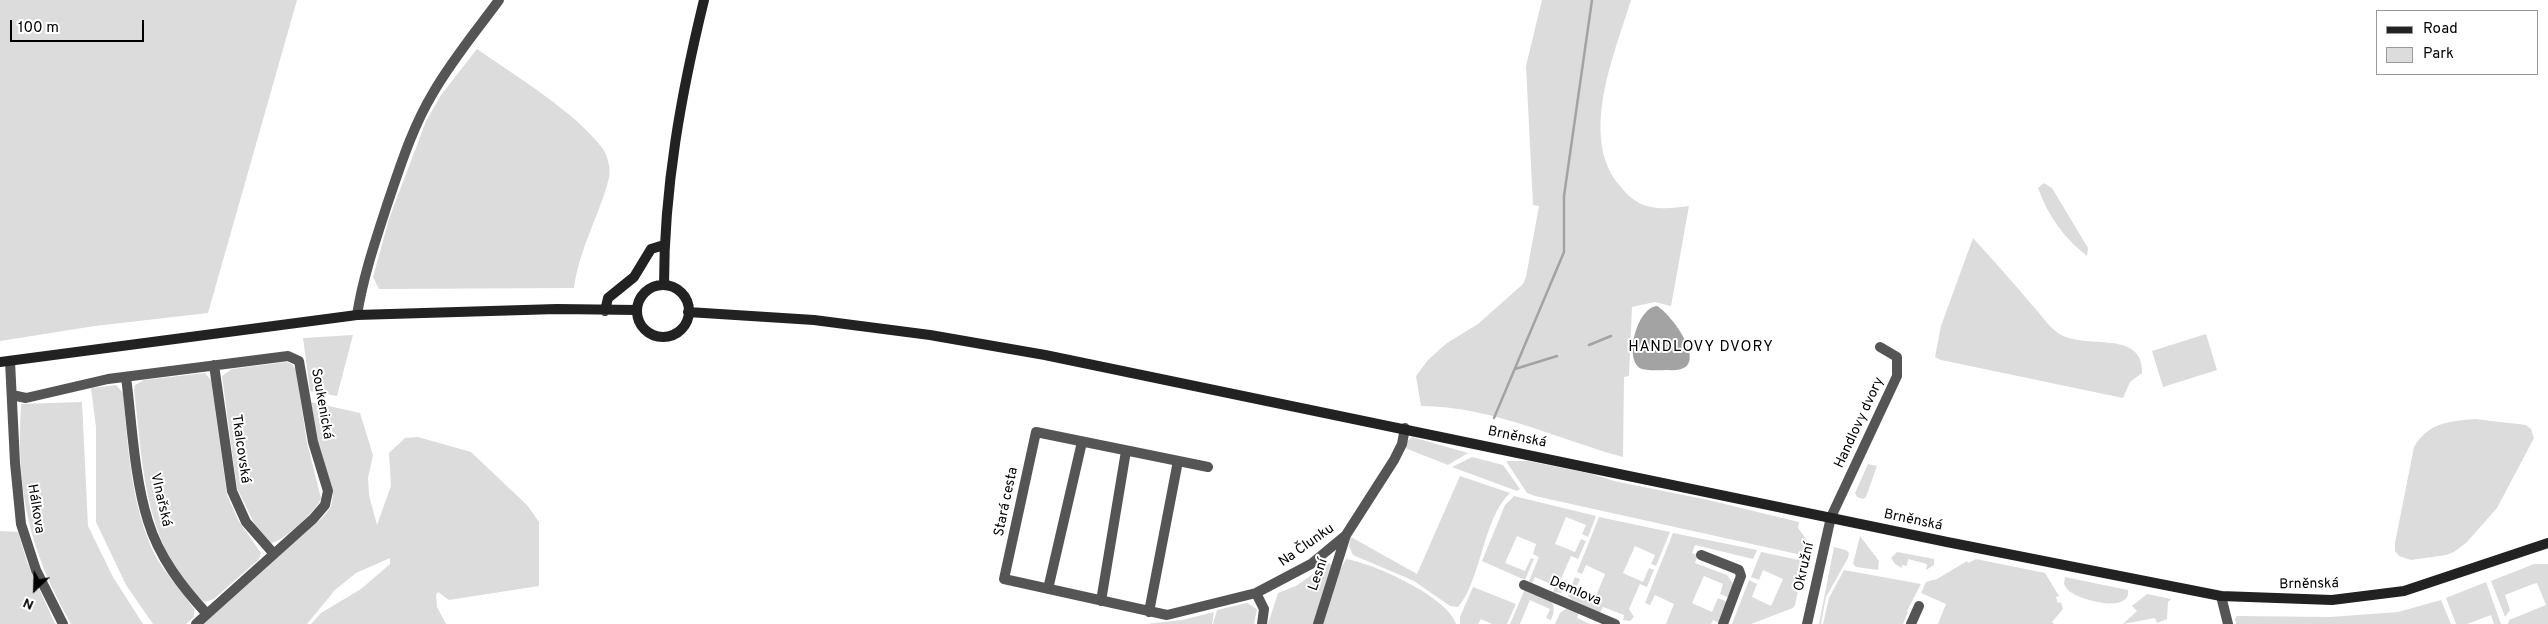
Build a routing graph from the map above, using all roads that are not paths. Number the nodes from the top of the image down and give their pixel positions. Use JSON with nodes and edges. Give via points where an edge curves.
{"nodes":[{"id":1,"x":499,"y":0,"type":"edge"},
{"id":2,"x":704,"y":0,"type":"edge"},
{"id":3,"x":664,"y":245,"type":"junction"},
{"id":4,"x":664,"y":285,"type":"junction"},
{"id":5,"x":637,"y":310,"type":"junction"},
{"id":6,"x":605,"y":311,"type":"junction"},
{"id":7,"x":688,"y":312,"type":"junction"},
{"id":8,"x":358,"y":316,"type":"junction"},
{"id":9,"x":1880,"y":347,"type":"dead end"},
{"id":10,"x":5,"y":362,"type":"edge"},
{"id":11,"x":214,"y":365,"type":"junction"},
{"id":12,"x":126,"y":377,"type":"junction"},
{"id":13,"x":12,"y":395,"type":"junction"},
{"id":14,"x":1405,"y":428,"type":"junction"},
{"id":15,"x":1082,"y":442,"type":"junction"},
{"id":16,"x":1126,"y":451,"type":"junction"},
{"id":17,"x":1178,"y":461,"type":"junction"},
{"id":18,"x":1208,"y":467,"type":"dead end"},
{"id":19,"x":1831,"y":517,"type":"junction"},
{"id":20,"x":1346,"y":535,"type":"junction"},
{"id":21,"x":2547,"y":544,"type":"edge"},
{"id":22,"x":274,"y":554,"type":"junction"},
{"id":23,"x":1701,"y":556,"type":"dead end"},
{"id":24,"x":1524,"y":585,"type":"dead end"},
{"id":25,"x":1048,"y":589,"type":"junction"},
{"id":26,"x":1256,"y":593,"type":"junction"},
{"id":27,"x":2221,"y":596,"type":"junction"},
{"id":28,"x":1101,"y":601,"type":"junction"},
{"id":29,"x":1919,"y":606,"type":"dead end"},
{"id":30,"x":1149,"y":612,"type":"junction"},
{"id":31,"x":207,"y":614,"type":"junction"},
{"id":32,"x":63,"y":624,"type":"edge"},
{"id":33,"x":196,"y":624,"type":"edge"},
{"id":34,"x":1262,"y":624,"type":"edge"},
{"id":35,"x":1318,"y":624,"type":"edge"},
{"id":36,"x":1615,"y":624,"type":"edge"},
{"id":37,"x":1723,"y":624,"type":"edge"},
{"id":38,"x":1807,"y":624,"type":"edge"},
{"id":39,"x":1911,"y":624,"type":"edge"},
{"id":40,"x":2228,"y":624,"type":"edge"}],
"edges":[{"from":1,"to":8,"type":"street","via":[[421,114],[397,174],[362,284]]},
{"from":2,"to":3,"type":"main road","via":[[680,109]]},
{"from":3,"to":4,"type":"main road"},
{"from":3,"to":6,"type":"main road","via":[[651,249],[634,277],[608,298]]},
{"from":4,"to":5,"type":"main road","via":[[648,289],[638,302]]},
{"from":4,"to":7,"type":"main road","via":[[682,294]]},
{"from":5,"to":6,"type":"main road"},
{"from":5,"to":7,"type":"main road","via":[[645,330],[665,336],[679,331],[687,320]]},
{"from":6,"to":8,"type":"main road","via":[[557,309]]},
{"from":7,"to":14,"type":"main road","name":"Brněnská","via":[[814,320],[930,335]]},
{"from":8,"to":10,"type":"main road"},
{"from":9,"to":19,"type":"street","name":"Handlovy dvory","via":[[1896,357],[1897,376]]},
{"from":10,"to":13,"type":"street","name":"Hálkova"},
{"from":11,"to":12,"type":"street","name":"Soukenická"},
{"from":11,"to":22,"type":"street","name":"Tkalcovská","via":[[234,496],[246,522]]},
{"from":11,"to":22,"type":"street","name":"Soukenická","via":[[288,356],[299,361],[302,367],[313,442],[328,498],[314,519]]},
{"from":12,"to":13,"type":"street","name":"Soukenická","via":[[26,398]]},
{"from":12,"to":31,"type":"street","name":"Vlnařská","via":[[141,493],[148,521],[167,564]]},
{"from":13,"to":32,"type":"street","name":"Hálkova","via":[[21,524],[36,570]]},
{"from":14,"to":19,"type":"main road","name":"Brněnská"},
{"from":14,"to":20,"type":"street","name":"Na Člunku","via":[[1394,460]]},
{"from":15,"to":16,"type":"street","name":"Stará cesta"},
{"from":15,"to":25,"type":"street"},
{"from":15,"to":25,"type":"street","name":"Stará cesta","via":[[1036,432],[1004,579]]},
{"from":16,"to":17,"type":"street","name":"Stará cesta"},
{"from":16,"to":28,"type":"street"},
{"from":17,"to":18,"type":"street","name":"Stará cesta"},
{"from":17,"to":30,"type":"street"},
{"from":19,"to":27,"type":"main road","name":"Brněnská"},
{"from":19,"to":38,"type":"street","name":"Okružní"},
{"from":20,"to":26,"type":"street","name":"Na Člunku","via":[[1311,564]]},
{"from":20,"to":35,"type":"street","name":"Lesní"},
{"from":21,"to":27,"type":"main road","name":"Brněnská","via":[[2404,591],[2332,600]]},
{"from":22,"to":31,"type":"street","name":"Soukenická"},
{"from":23,"to":37,"type":"street","via":[[1739,570],[1742,576]]},
{"from":24,"to":36,"type":"street","name":"Demlova"},
{"from":25,"to":28,"type":"street","name":"Stará cesta"},
{"from":26,"to":30,"type":"street","name":"Stará cesta","via":[[1172,614]]},
{"from":26,"to":34,"type":"street","via":[[1264,609]]},
{"from":27,"to":40,"type":"street"},
{"from":28,"to":30,"type":"street","name":"Stará cesta"},
{"from":29,"to":39,"type":"street"},
{"from":31,"to":33,"type":"street","name":"Soukenická"}]}
